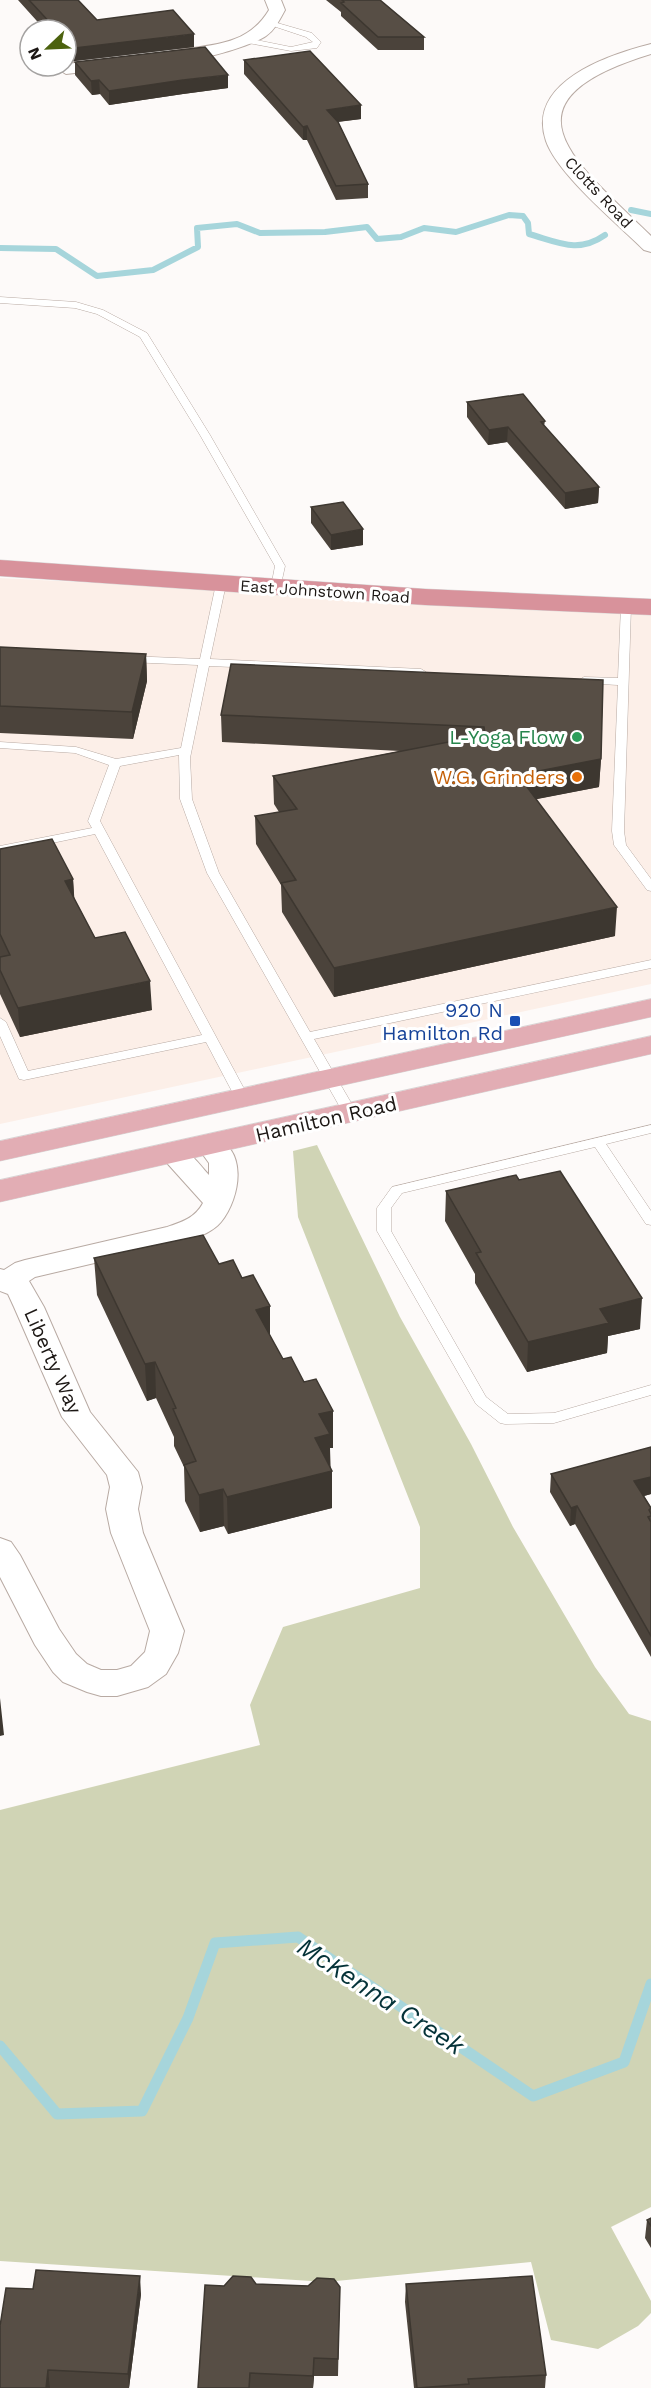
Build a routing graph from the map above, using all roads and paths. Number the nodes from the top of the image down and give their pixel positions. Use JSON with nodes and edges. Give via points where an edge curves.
{"nodes":[{"id":1,"x":273,"y":0,"type":"edge"},
{"id":2,"x":270,"y":22,"type":"junction"},
{"id":3,"x":246,"y":40,"type":"junction"},
{"id":4,"x":651,"y":49,"type":"edge"},
{"id":5,"x":156,"y":58,"type":"edge"},
{"id":6,"x":133,"y":61,"type":"edge"},
{"id":7,"x":78,"y":68,"type":"edge"},
{"id":8,"x":651,"y":246,"type":"edge"},
{"id":9,"x":0,"y":300,"type":"edge"},
{"id":10,"x":0,"y":568,"type":"edge"},
{"id":11,"x":221,"y":584,"type":"junction"},
{"id":12,"x":276,"y":587,"type":"junction"},
{"id":13,"x":639,"y":606,"type":"edge"},
{"id":14,"x":114,"y":658,"type":"edge"},
{"id":15,"x":205,"y":662,"type":"junction"},
{"id":16,"x":432,"y":673,"type":"edge"},
{"id":17,"x":576,"y":680,"type":"edge"},
{"id":18,"x":624,"y":682,"type":"junction"},
{"id":19,"x":0,"y":745,"type":"edge"},
{"id":20,"x":186,"y":750,"type":"junction"},
{"id":21,"x":115,"y":762,"type":"junction"},
{"id":22,"x":98,"y":830,"type":"junction"},
{"id":23,"x":0,"y":850,"type":"edge"},
{"id":24,"x":651,"y":887,"type":"edge"},
{"id":25,"x":651,"y":964,"type":"edge"},
{"id":26,"x":651,"y":1008,"type":"edge"},
{"id":27,"x":0,"y":1023,"type":"edge"},
{"id":28,"x":210,"y":1037,"type":"junction"},
{"id":29,"x":305,"y":1037,"type":"junction"},
{"id":30,"x":651,"y":1046,"type":"edge"},
{"id":31,"x":330,"y":1079,"type":"junction"},
{"id":32,"x":242,"y":1098,"type":"junction"},
{"id":33,"x":350,"y":1113,"type":"junction"},
{"id":34,"x":651,"y":1129,"type":"edge"},
{"id":35,"x":598,"y":1142,"type":"junction"},
{"id":36,"x":210,"y":1145,"type":"junction"},
{"id":37,"x":0,"y":1151,"type":"edge"},
{"id":38,"x":172,"y":1153,"type":"junction"},
{"id":39,"x":0,"y":1191,"type":"edge"},
{"id":40,"x":218,"y":1201,"type":"junction"},
{"id":41,"x":651,"y":1221,"type":"edge"},
{"id":42,"x":4,"y":1281,"type":"edge"},
{"id":43,"x":651,"y":1390,"type":"edge"},
{"id":44,"x":0,"y":1550,"type":"edge"}],
"edges":[{"from":1,"to":2,"type":"street","via":[[277,10]]},
{"from":2,"to":3,"type":"street","via":[[262,32]]},
{"from":2,"to":3,"type":"lane","via":[[318,42],[300,49]]},
{"from":3,"to":5,"type":"street"},
{"from":4,"to":8,"type":"street","name":"Clotts Road","via":[[593,70],[568,87],[556,102],[550,119],[555,142],[571,166]]},
{"from":6,"to":7,"type":"street"},
{"from":9,"to":12,"type":"lane","via":[[76,305],[100,312],[144,335],[280,567]]},
{"from":10,"to":11,"type":"highway","name":"East Johnstown Road"},
{"from":11,"to":12,"type":"highway","name":"East Johnstown Road"},
{"from":11,"to":15,"type":"lane"},
{"from":12,"to":13,"type":"highway","name":"East Johnstown Road"},
{"from":13,"to":18,"type":"lane"},
{"from":14,"to":15,"type":"lane"},
{"from":15,"to":16,"type":"lane"},
{"from":15,"to":20,"type":"lane"},
{"from":17,"to":18,"type":"lane"},
{"from":18,"to":24,"type":"lane","via":[[618,831],[620,844]]},
{"from":19,"to":21,"type":"lane","via":[[76,750]]},
{"from":20,"to":21,"type":"lane"},
{"from":20,"to":29,"type":"lane","via":[[186,799],[213,873]]},
{"from":21,"to":22,"type":"lane","via":[[94,821]]},
{"from":22,"to":23,"type":"lane"},
{"from":22,"to":28,"type":"lane"},
{"from":25,"to":29,"type":"lane"},
{"from":26,"to":31,"type":"main road","name":"Hamilton Road"},
{"from":27,"to":28,"type":"lane","via":[[24,1076]]},
{"from":28,"to":32,"type":"lane"},
{"from":29,"to":31,"type":"lane"},
{"from":30,"to":33,"type":"main road","name":"Hamilton Road"},
{"from":31,"to":32,"type":"main road","name":"Hamilton Road"},
{"from":31,"to":33,"type":"lane"},
{"from":32,"to":37,"type":"main road","name":"Hamilton Road"},
{"from":33,"to":36,"type":"main road","name":"Hamilton Road"},
{"from":34,"to":35,"type":"lane"},
{"from":35,"to":41,"type":"lane"},
{"from":35,"to":43,"type":"lane","via":[[397,1190],[384,1208],[384,1231],[481,1400],[505,1419],[554,1418]]},
{"from":36,"to":38,"type":"main road","name":"Hamilton Road"},
{"from":36,"to":40,"type":"street","via":[[223,1162],[224,1191]]},
{"from":38,"to":39,"type":"main road","name":"Hamilton Road"},
{"from":38,"to":40,"type":"street"},
{"from":40,"to":42,"type":"street","via":[[210,1217],[196,1227],[25,1270]]},
{"from":42,"to":44,"type":"street","name":"Liberty Way","via":[[18,1288],[29,1307],[76,1417],[122,1472],[126,1487],[122,1509],[127,1533],[167,1631],[166,1647],[156,1664],[142,1676],[123,1682],[84,1680],[53,1651]]}]}
